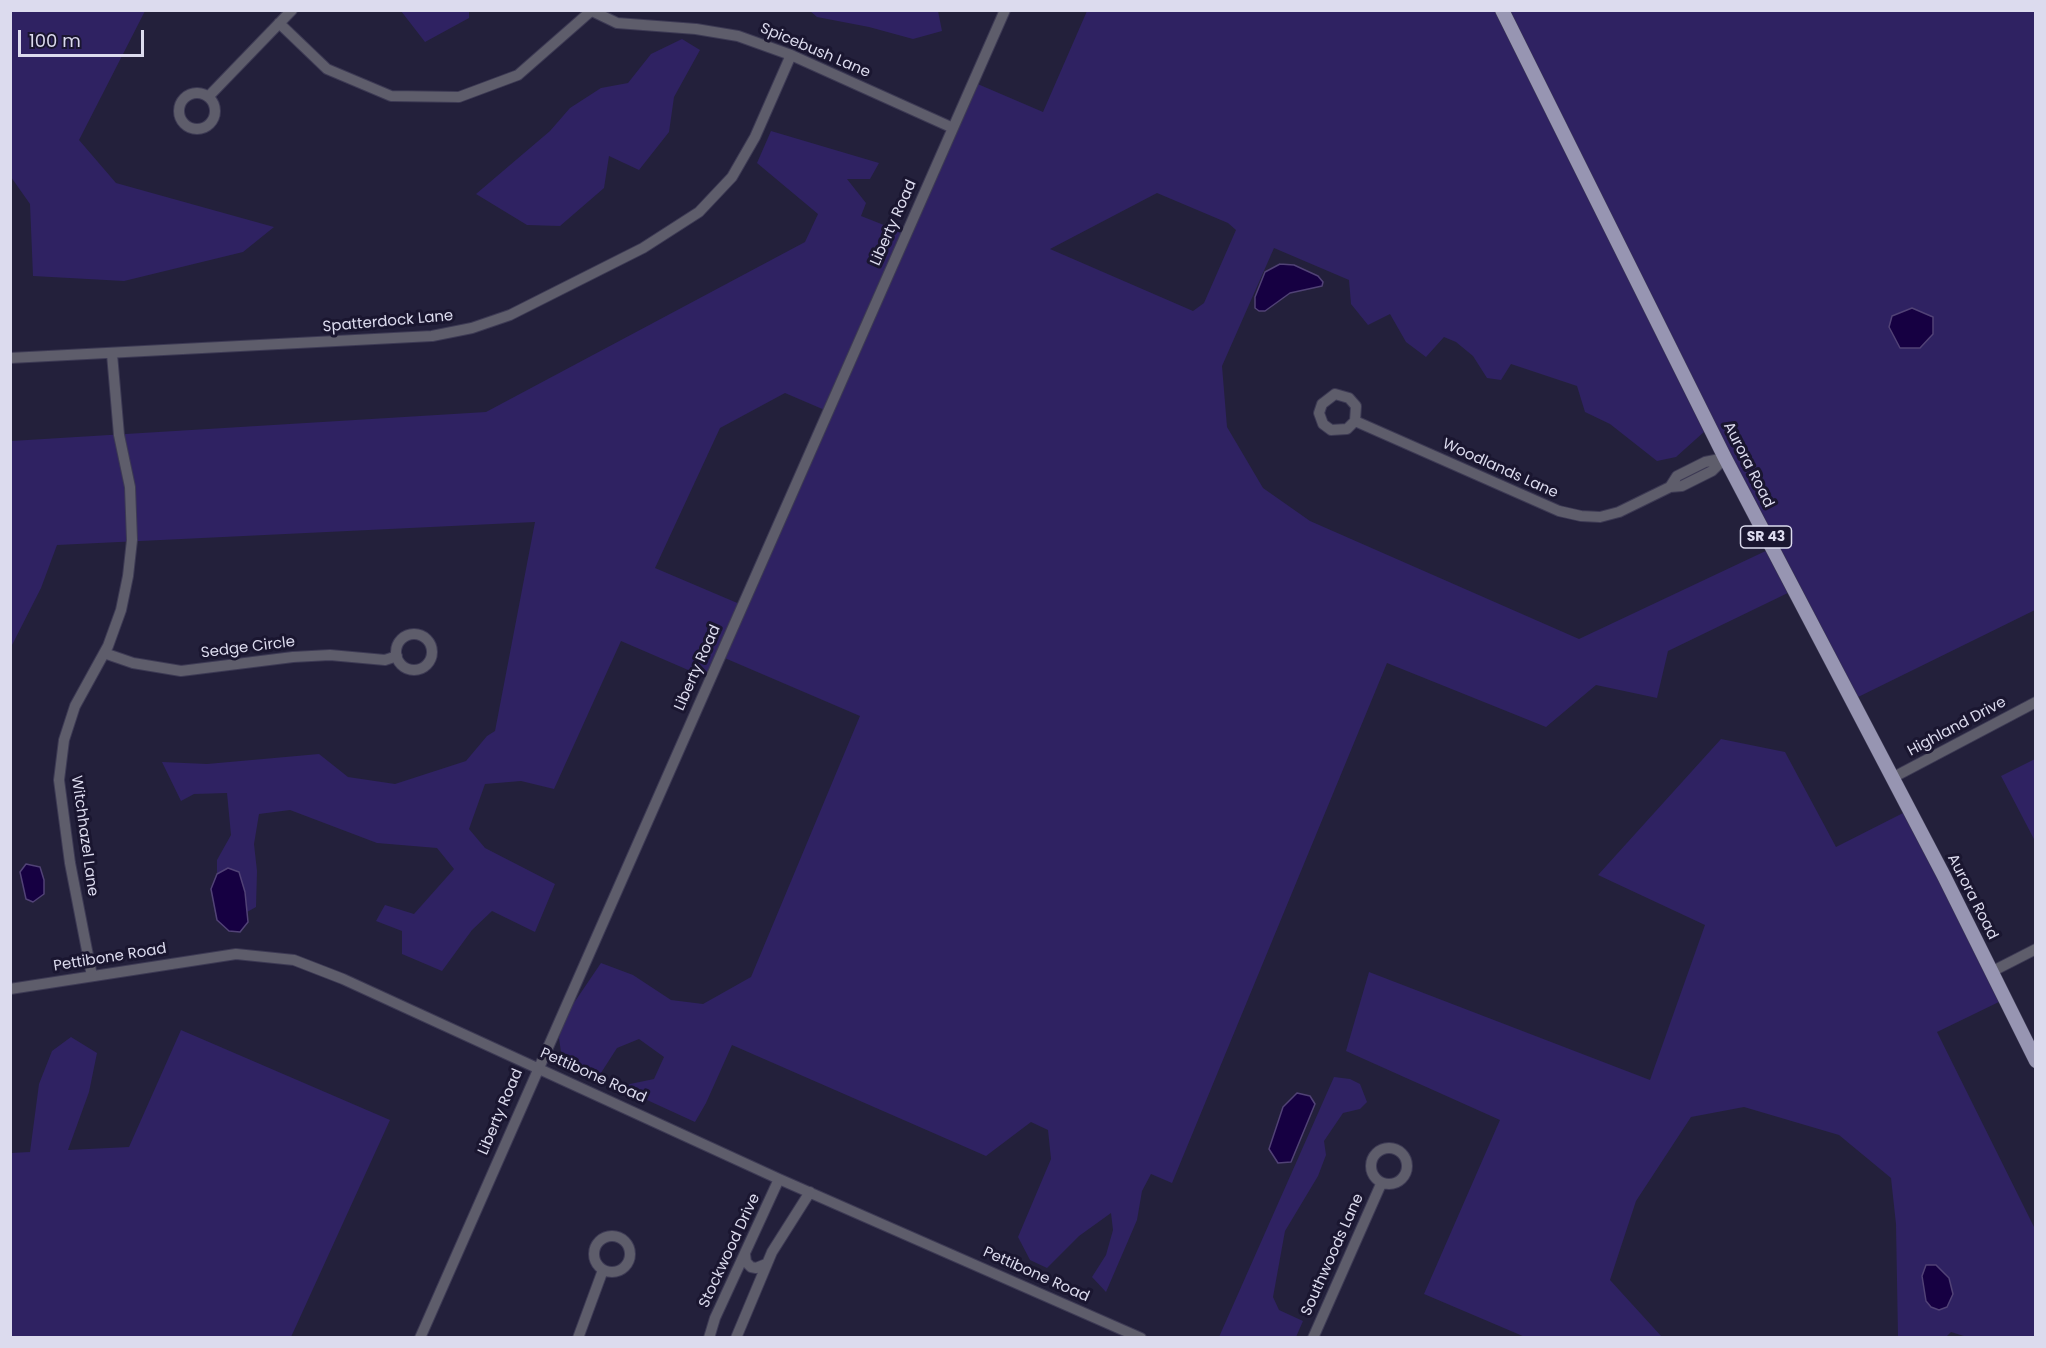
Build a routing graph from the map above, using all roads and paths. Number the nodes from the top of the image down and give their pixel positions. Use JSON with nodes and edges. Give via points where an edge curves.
{"nodes":[{"id":1,"x":292,"y":10,"type":"edge"},
{"id":2,"x":1005,"y":10,"type":"edge"},
{"id":3,"x":1502,"y":10,"type":"edge"},
{"id":4,"x":590,"y":11,"type":"edge"},
{"id":5,"x":279,"y":23,"type":"junction"},
{"id":6,"x":791,"y":55,"type":"junction"},
{"id":7,"x":208,"y":97,"type":"dead end"},
{"id":8,"x":953,"y":128,"type":"junction"},
{"id":9,"x":112,"y":354,"type":"junction"},
{"id":10,"x":10,"y":358,"type":"edge"},
{"id":11,"x":1355,"y":421,"type":"dead end"},
{"id":12,"x":1725,"y":458,"type":"junction"},
{"id":13,"x":104,"y":653,"type":"junction"},
{"id":14,"x":396,"y":656,"type":"dead end"},
{"id":15,"x":2036,"y":702,"type":"edge"},
{"id":16,"x":1892,"y":778,"type":"junction"},
{"id":17,"x":2036,"y":949,"type":"edge"},
{"id":18,"x":1991,"y":972,"type":"junction"},
{"id":19,"x":92,"y":976,"type":"junction"},
{"id":20,"x":10,"y":989,"type":"edge"},
{"id":21,"x":2036,"y":1061,"type":"edge"},
{"id":22,"x":537,"y":1068,"type":"junction"},
{"id":23,"x":779,"y":1179,"type":"junction"},
{"id":24,"x":1381,"y":1184,"type":"dead end"},
{"id":25,"x":810,"y":1192,"type":"junction"},
{"id":26,"x":745,"y":1254,"type":"junction"},
{"id":27,"x":766,"y":1264,"type":"junction"},
{"id":28,"x":603,"y":1270,"type":"dead end"},
{"id":29,"x":420,"y":1338,"type":"edge"},
{"id":30,"x":578,"y":1338,"type":"edge"},
{"id":31,"x":709,"y":1338,"type":"edge"},
{"id":32,"x":736,"y":1338,"type":"edge"},
{"id":33,"x":1140,"y":1338,"type":"edge"},
{"id":34,"x":1313,"y":1338,"type":"edge"}],
"edges":[{"from":1,"to":5,"type":"street"},
{"from":2,"to":8,"type":"street","name":"Liberty Road"},
{"from":3,"to":12,"type":"main road","name":"Aurora Road","number":"SR 43"},
{"from":4,"to":5,"type":"street","via":[[518,75],[459,97],[391,96],[327,69]]},
{"from":4,"to":6,"type":"street","name":"Spicebush Lane","via":[[617,24],[738,36]]},
{"from":5,"to":7,"type":"street"},
{"from":6,"to":8,"type":"street","name":"Spicebush Lane"},
{"from":6,"to":9,"type":"street","name":"Spatterdock Lane","via":[[755,137],[732,177],[699,212],[643,248],[510,315],[432,336]]},
{"from":8,"to":22,"type":"street","name":"Liberty Road"},
{"from":9,"to":10,"type":"street","name":"Spatterdock Lane"},
{"from":9,"to":13,"type":"street","name":"Witchhazel Lane","via":[[119,435],[130,488],[132,540],[121,610]]},
{"from":11,"to":12,"type":"street","name":"Woodlands Lane","via":[[1559,511],[1600,517],[1670,487],[1682,486],[1712,471]]},
{"from":12,"to":16,"type":"main road","name":"Aurora Road","number":"SR 43"},
{"from":13,"to":14,"type":"street","name":"Sedge Circle","via":[[133,663],[181,671],[292,657],[346,655],[385,660]]},
{"from":13,"to":19,"type":"street","name":"Witchhazel Lane","via":[[75,706],[64,740],[59,780]]},
{"from":15,"to":16,"type":"street","name":"Highland Drive"},
{"from":16,"to":18,"type":"main road","name":"Aurora Road","number":"SR 43"},
{"from":17,"to":18,"type":"street"},
{"from":18,"to":21,"type":"main road","name":"Aurora Road","number":"SR 43"},
{"from":19,"to":20,"type":"street","name":"Pettibone Road"},
{"from":19,"to":22,"type":"street","name":"Pettibone Road","via":[[236,954],[276,956],[344,979]]},
{"from":22,"to":23,"type":"street","name":"Pettibone Road"},
{"from":22,"to":29,"type":"street","name":"Liberty Road"},
{"from":23,"to":25,"type":"street","name":"Pettibone Road"},
{"from":23,"to":26,"type":"street","name":"Stockwood Drive"},
{"from":24,"to":34,"type":"street","name":"Southwoods Lane"},
{"from":25,"to":27,"type":"street"},
{"from":25,"to":33,"type":"street","name":"Pettibone Road"},
{"from":26,"to":27,"type":"street","via":[[752,1267]]},
{"from":26,"to":31,"type":"street","name":"Stockwood Drive"},
{"from":27,"to":32,"type":"street"},
{"from":28,"to":30,"type":"street"}]}
